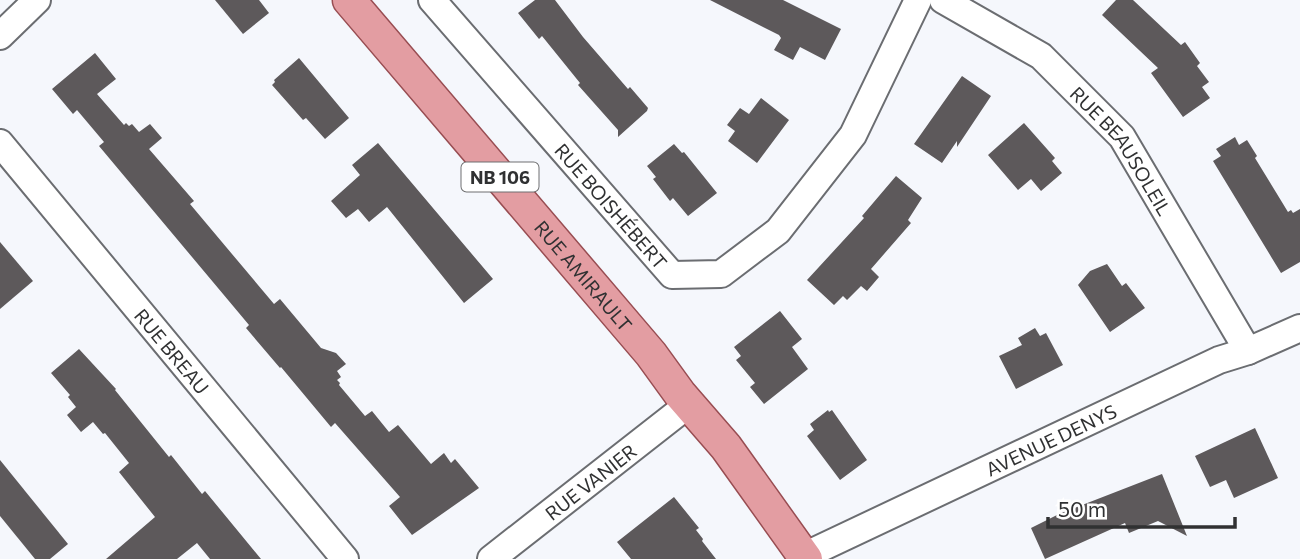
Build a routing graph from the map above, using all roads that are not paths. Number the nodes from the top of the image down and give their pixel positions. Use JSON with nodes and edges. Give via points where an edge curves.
{"nodes":[{"id":1,"x":37,"y":0,"type":"edge"},
{"id":2,"x":349,"y":0,"type":"edge"},
{"id":3,"x":432,"y":0,"type":"edge"},
{"id":4,"x":918,"y":0,"type":"edge"},
{"id":5,"x":943,"y":0,"type":"edge"},
{"id":6,"x":0,"y":36,"type":"edge"},
{"id":7,"x":0,"y":143,"type":"edge"},
{"id":8,"x":1300,"y":328,"type":"edge"},
{"id":9,"x":1248,"y":351,"type":"junction"},
{"id":10,"x":689,"y":404,"type":"junction"},
{"id":11,"x":806,"y":558,"type":"edge"},
{"id":12,"x":345,"y":559,"type":"edge"},
{"id":13,"x":491,"y":559,"type":"edge"}],
"edges":[{"from":1,"to":6,"type":"street"},
{"from":2,"to":10,"type":"main road","name":"RUE AMIRAULT","number":"NB 106"},
{"from":3,"to":4,"type":"street","name":"RUE BOISHÉBERT","via":[[672,275],[721,274],[778,231],[853,135]]},
{"from":5,"to":9,"type":"street","name":"RUE BEAUSOLEIL","via":[[1041,56],[1122,137]]},
{"from":7,"to":12,"type":"street","name":"RUE BREAU"},
{"from":8,"to":9,"type":"street","name":"AVENUE DENYS"},
{"from":9,"to":11,"type":"street","name":"AVENUE DENYS","via":[[1219,360]]},
{"from":10,"to":11,"type":"main road","name":"RUE AMIRAULT","number":"NB 106"},
{"from":10,"to":13,"type":"street","name":"RUE VANIER"}]}
